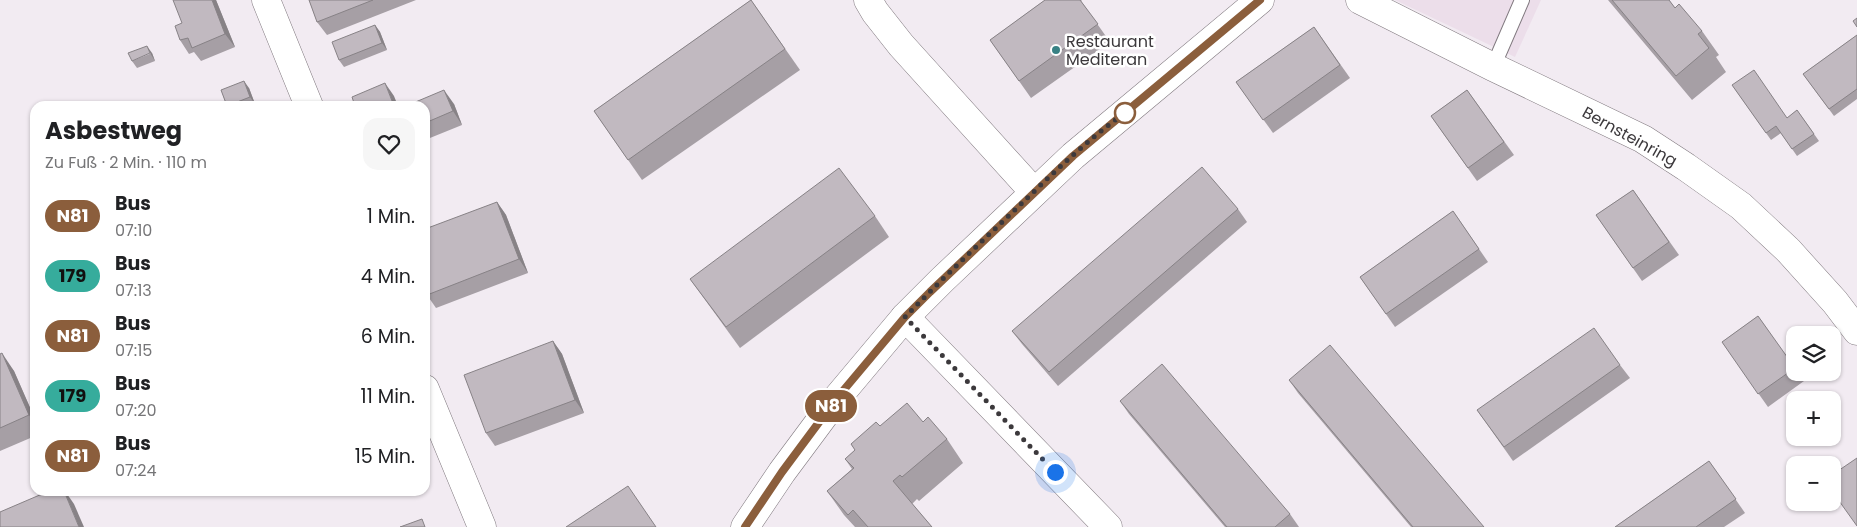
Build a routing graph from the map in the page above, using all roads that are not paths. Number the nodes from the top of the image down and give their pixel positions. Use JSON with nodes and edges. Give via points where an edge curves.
{"nodes":[{"id":1,"x":266,"y":0,"type":"edge"},
{"id":2,"x":868,"y":0,"type":"edge"},
{"id":3,"x":1260,"y":0,"type":"edge"},
{"id":4,"x":1360,"y":0,"type":"edge"},
{"id":5,"x":1522,"y":0,"type":"edge"},
{"id":6,"x":1493,"y":67,"type":"junction"},
{"id":7,"x":307,"y":101,"type":"edge"},
{"id":8,"x":1034,"y":192,"type":"junction"},
{"id":9,"x":905,"y":317,"type":"junction"},
{"id":10,"x":1857,"y":331,"type":"edge"},
{"id":11,"x":430,"y":401,"type":"edge"},
{"id":12,"x":482,"y":527,"type":"edge"},
{"id":13,"x":745,"y":527,"type":"edge"},
{"id":14,"x":1108,"y":527,"type":"edge"}],
"edges":[{"from":1,"to":7,"type":"street"},
{"from":2,"to":8,"type":"street","via":[[906,52]]},
{"from":3,"to":8,"type":"street"},
{"from":4,"to":6,"type":"street","name":"Bernsteinring"},
{"from":5,"to":6,"type":"lane"},
{"from":6,"to":10,"type":"street","name":"Bernsteinring","via":[[1643,139],[1741,206],[1788,250]]},
{"from":8,"to":9,"type":"street"},
{"from":9,"to":13,"type":"street","via":[[837,398]]},
{"from":9,"to":14,"type":"street"},
{"from":11,"to":12,"type":"street"}]}
